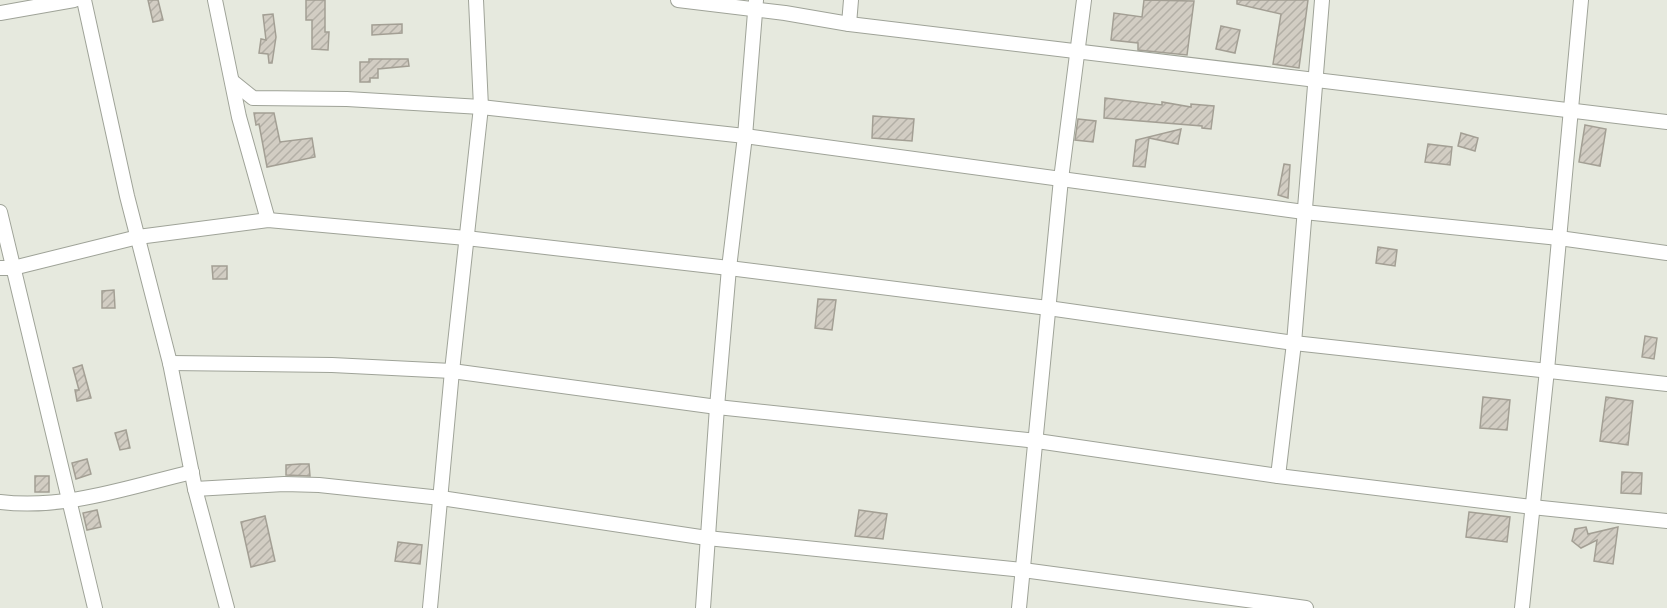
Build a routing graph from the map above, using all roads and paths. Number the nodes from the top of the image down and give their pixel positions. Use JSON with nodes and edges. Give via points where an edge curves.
{"nodes":[{"id":1,"x":74,"y":0,"type":"edge"},
{"id":2,"x":84,"y":0,"type":"edge"},
{"id":3,"x":215,"y":0,"type":"edge"},
{"id":4,"x":476,"y":0,"type":"edge"},
{"id":5,"x":678,"y":0,"type":"edge"},
{"id":6,"x":851,"y":0,"type":"edge"},
{"id":7,"x":1084,"y":0,"type":"edge"},
{"id":8,"x":1322,"y":0,"type":"edge"},
{"id":9,"x":1581,"y":0,"type":"edge"},
{"id":10,"x":755,"y":5,"type":"edge"},
{"id":11,"x":0,"y":13,"type":"edge"},
{"id":12,"x":849,"y":24,"type":"junction"},
{"id":13,"x":1078,"y":51,"type":"junction"},
{"id":14,"x":1315,"y":79,"type":"junction"},
{"id":15,"x":232,"y":82,"type":"junction"},
{"id":16,"x":253,"y":98,"type":"junction"},
{"id":17,"x":481,"y":106,"type":"junction"},
{"id":18,"x":1572,"y":110,"type":"junction"},
{"id":19,"x":239,"y":117,"type":"junction"},
{"id":20,"x":1667,"y":122,"type":"edge"},
{"id":21,"x":745,"y":136,"type":"junction"},
{"id":22,"x":1061,"y":179,"type":"junction"},
{"id":23,"x":0,"y":212,"type":"edge"},
{"id":24,"x":1304,"y":212,"type":"junction"},
{"id":25,"x":268,"y":220,"type":"junction"},
{"id":26,"x":138,"y":237,"type":"junction"},
{"id":27,"x":466,"y":238,"type":"junction"},
{"id":28,"x":1559,"y":238,"type":"junction"},
{"id":29,"x":1667,"y":253,"type":"edge"},
{"id":30,"x":7,"y":268,"type":"edge"},
{"id":31,"x":729,"y":268,"type":"junction"},
{"id":32,"x":1048,"y":308,"type":"junction"},
{"id":33,"x":1294,"y":343,"type":"junction"},
{"id":34,"x":170,"y":363,"type":"junction"},
{"id":35,"x":1547,"y":370,"type":"junction"},
{"id":36,"x":452,"y":371,"type":"junction"},
{"id":37,"x":1667,"y":384,"type":"edge"},
{"id":38,"x":717,"y":407,"type":"junction"},
{"id":39,"x":1037,"y":441,"type":"junction"},
{"id":40,"x":192,"y":472,"type":"junction"},
{"id":41,"x":1278,"y":476,"type":"junction"},
{"id":42,"x":195,"y":489,"type":"junction"},
{"id":43,"x":441,"y":498,"type":"junction"},
{"id":44,"x":0,"y":502,"type":"edge"},
{"id":45,"x":70,"y":502,"type":"junction"},
{"id":46,"x":1532,"y":507,"type":"junction"},
{"id":47,"x":1667,"y":521,"type":"edge"},
{"id":48,"x":708,"y":538,"type":"junction"},
{"id":49,"x":1023,"y":570,"type":"junction"},
{"id":50,"x":95,"y":608,"type":"edge"},
{"id":51,"x":227,"y":608,"type":"edge"},
{"id":52,"x":430,"y":608,"type":"edge"},
{"id":53,"x":703,"y":608,"type":"edge"},
{"id":54,"x":1019,"y":608,"type":"edge"},
{"id":55,"x":1306,"y":608,"type":"edge"},
{"id":56,"x":1522,"y":608,"type":"edge"}],
"edges":[{"from":1,"to":11,"type":"street"},
{"from":2,"to":26,"type":"street"},
{"from":3,"to":15,"type":"street"},
{"from":4,"to":17,"type":"street"},
{"from":5,"to":10,"type":"street"},
{"from":6,"to":12,"type":"street"},
{"from":7,"to":13,"type":"street"},
{"from":8,"to":14,"type":"street"},
{"from":9,"to":18,"type":"street"},
{"from":10,"to":12,"type":"street"},
{"from":10,"to":21,"type":"street"},
{"from":12,"to":13,"type":"street"},
{"from":13,"to":14,"type":"street"},
{"from":13,"to":22,"type":"street"},
{"from":14,"to":18,"type":"street"},
{"from":14,"to":24,"type":"street"},
{"from":15,"to":16,"type":"street"},
{"from":15,"to":19,"type":"street"},
{"from":16,"to":17,"type":"street"},
{"from":16,"to":19,"type":"street"},
{"from":17,"to":21,"type":"street"},
{"from":17,"to":27,"type":"street"},
{"from":18,"to":20,"type":"street"},
{"from":18,"to":28,"type":"street"},
{"from":19,"to":25,"type":"street"},
{"from":21,"to":22,"type":"street"},
{"from":21,"to":31,"type":"street"},
{"from":22,"to":24,"type":"street"},
{"from":22,"to":32,"type":"street"},
{"from":23,"to":30,"type":"street"},
{"from":24,"to":28,"type":"street"},
{"from":24,"to":33,"type":"street"},
{"from":25,"to":26,"type":"street"},
{"from":25,"to":27,"type":"street"},
{"from":26,"to":30,"type":"street"},
{"from":26,"to":34,"type":"street"},
{"from":27,"to":31,"type":"street"},
{"from":27,"to":36,"type":"street"},
{"from":28,"to":29,"type":"street"},
{"from":28,"to":35,"type":"street"},
{"from":30,"to":45,"type":"street"},
{"from":31,"to":32,"type":"street"},
{"from":31,"to":38,"type":"street"},
{"from":32,"to":33,"type":"street"},
{"from":32,"to":39,"type":"street"},
{"from":33,"to":35,"type":"street"},
{"from":33,"to":41,"type":"street"},
{"from":34,"to":36,"type":"street"},
{"from":34,"to":40,"type":"street"},
{"from":35,"to":37,"type":"street"},
{"from":35,"to":46,"type":"street"},
{"from":36,"to":38,"type":"street"},
{"from":36,"to":43,"type":"street"},
{"from":38,"to":39,"type":"street"},
{"from":38,"to":48,"type":"street"},
{"from":39,"to":41,"type":"street"},
{"from":39,"to":49,"type":"street"},
{"from":40,"to":42,"type":"street"},
{"from":40,"to":45,"type":"street"},
{"from":41,"to":46,"type":"street"},
{"from":42,"to":43,"type":"street","via":[[319,484]]},
{"from":42,"to":51,"type":"street"},
{"from":43,"to":48,"type":"street"},
{"from":43,"to":52,"type":"street"},
{"from":44,"to":45,"type":"street"},
{"from":45,"to":50,"type":"street"},
{"from":46,"to":47,"type":"street"},
{"from":46,"to":56,"type":"street"},
{"from":48,"to":49,"type":"street"},
{"from":48,"to":53,"type":"street"},
{"from":49,"to":54,"type":"street"},
{"from":49,"to":55,"type":"street"}]}
